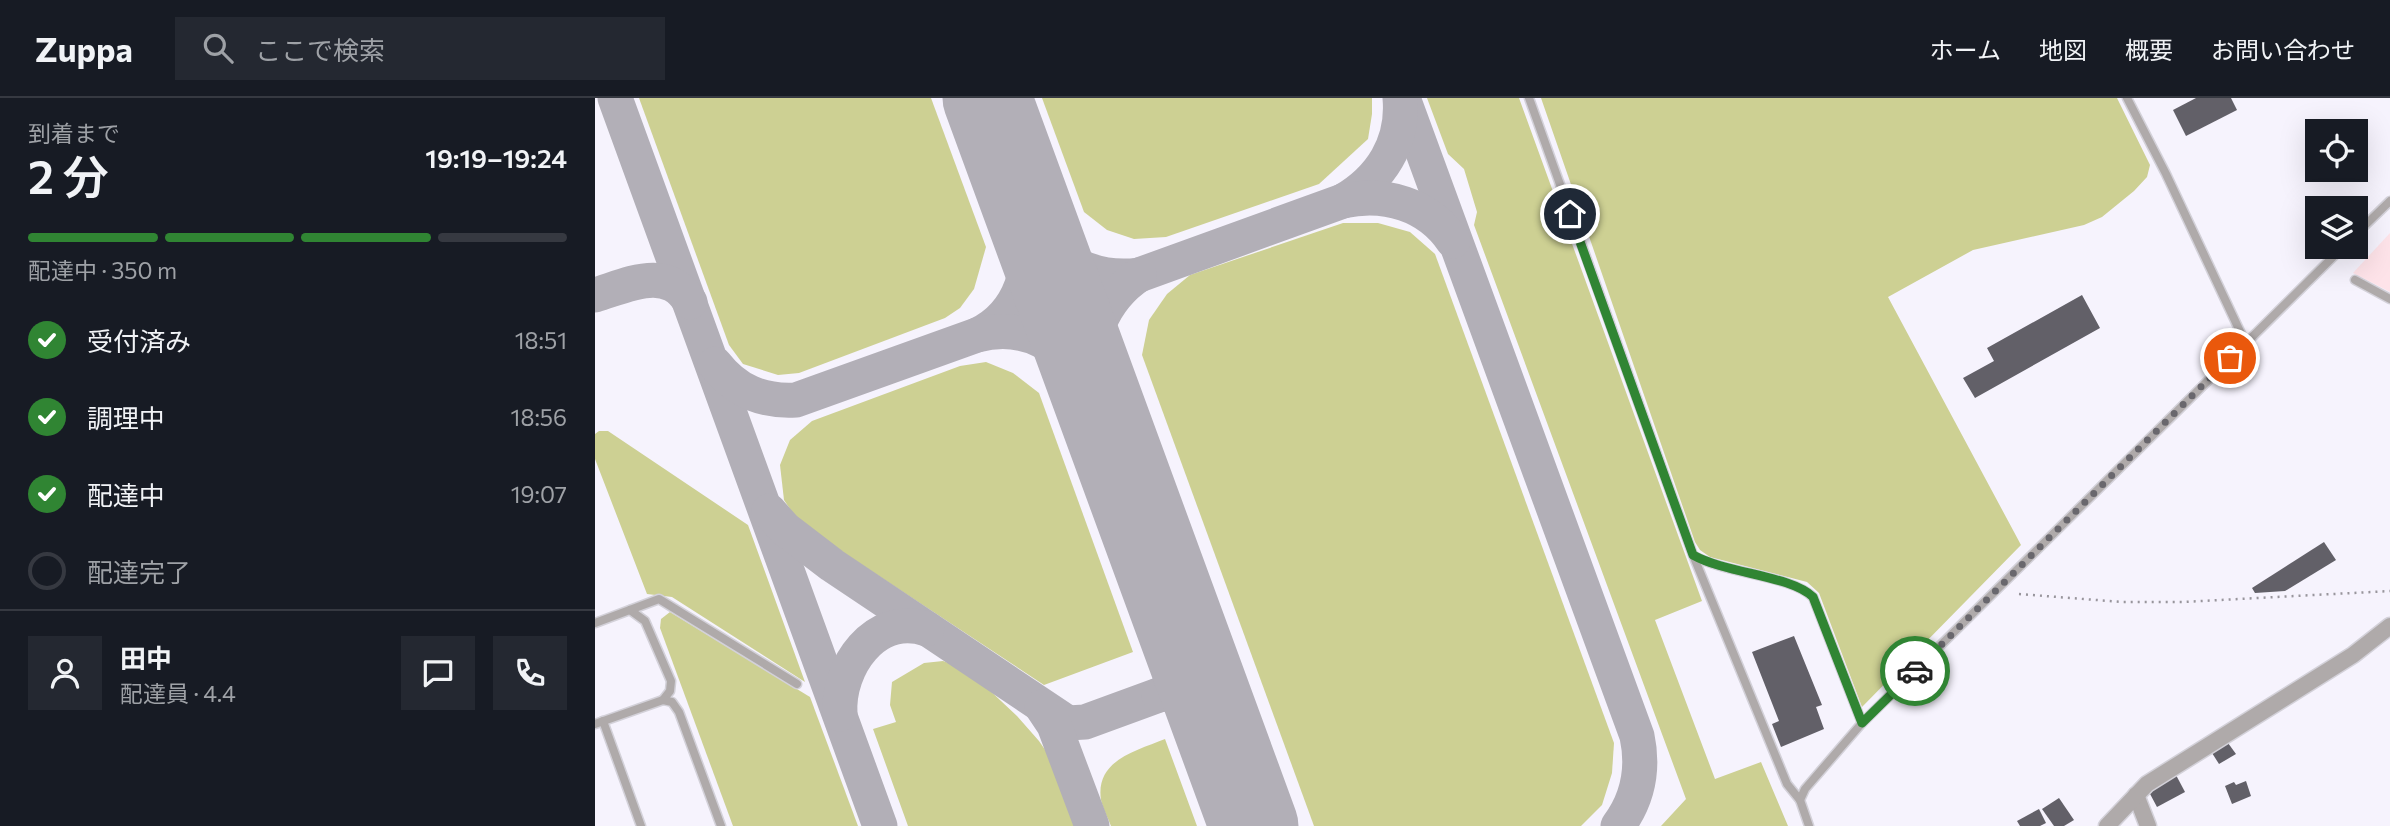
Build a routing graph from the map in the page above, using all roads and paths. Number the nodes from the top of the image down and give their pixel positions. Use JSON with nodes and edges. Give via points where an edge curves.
{"nodes":[{"id":1,"x":1529,"y":98,"type":"edge"},
{"id":2,"x":2127,"y":98,"type":"edge"},
{"id":3,"x":2390,"y":201,"type":"edge"},
{"id":4,"x":2368,"y":222,"type":"edge"},
{"id":5,"x":2331,"y":259,"type":"edge"},
{"id":6,"x":2355,"y":280,"type":"dead end"},
{"id":7,"x":2390,"y":299,"type":"edge"},
{"id":8,"x":2245,"y":342,"type":"junction"},
{"id":9,"x":1693,"y":555,"type":"junction"},
{"id":10,"x":2390,"y":591,"type":"edge"},
{"id":11,"x":2019,"y":594,"type":"dead end"},
{"id":12,"x":630,"y":610,"type":"junction"},
{"id":13,"x":595,"y":623,"type":"edge"},
{"id":14,"x":2390,"y":626,"type":"edge"},
{"id":15,"x":797,"y":684,"type":"dead end"},
{"id":16,"x":663,"y":700,"type":"junction"},
{"id":17,"x":599,"y":722,"type":"edge"},
{"id":18,"x":1862,"y":723,"type":"junction"},
{"id":19,"x":2136,"y":794,"type":"junction"},
{"id":20,"x":1800,"y":800,"type":"junction"},
{"id":21,"x":641,"y":826,"type":"edge"},
{"id":22,"x":721,"y":826,"type":"edge"},
{"id":23,"x":1809,"y":826,"type":"edge"},
{"id":24,"x":2107,"y":826,"type":"edge"},
{"id":25,"x":2148,"y":826,"type":"edge"}],
"edges":[{"from":1,"to":9,"type":"lane"},
{"from":2,"to":8,"type":"lane"},
{"from":3,"to":4,"type":"lane"},
{"from":5,"to":8,"type":"lane"},
{"from":6,"to":7,"type":"lane"},
{"from":8,"to":18,"type":"lane"},
{"from":9,"to":18,"type":"lane","via":[[1709,564],[1803,587],[1813,597]]},
{"from":9,"to":20,"type":"lane","via":[[1787,785]]},
{"from":10,"to":11,"type":"path","via":[[2182,602]]},
{"from":12,"to":13,"type":"lane"},
{"from":12,"to":15,"type":"lane","via":[[659,599]]},
{"from":12,"to":16,"type":"lane","via":[[645,621],[671,681]]},
{"from":14,"to":19,"type":"street","via":[[2353,655]]},
{"from":16,"to":17,"type":"lane"},
{"from":16,"to":22,"type":"lane","via":[[672,702],[679,712]]},
{"from":17,"to":21,"type":"lane"},
{"from":18,"to":20,"type":"lane"},
{"from":19,"to":24,"type":"street"},
{"from":19,"to":25,"type":"street"},
{"from":20,"to":23,"type":"lane"}]}
